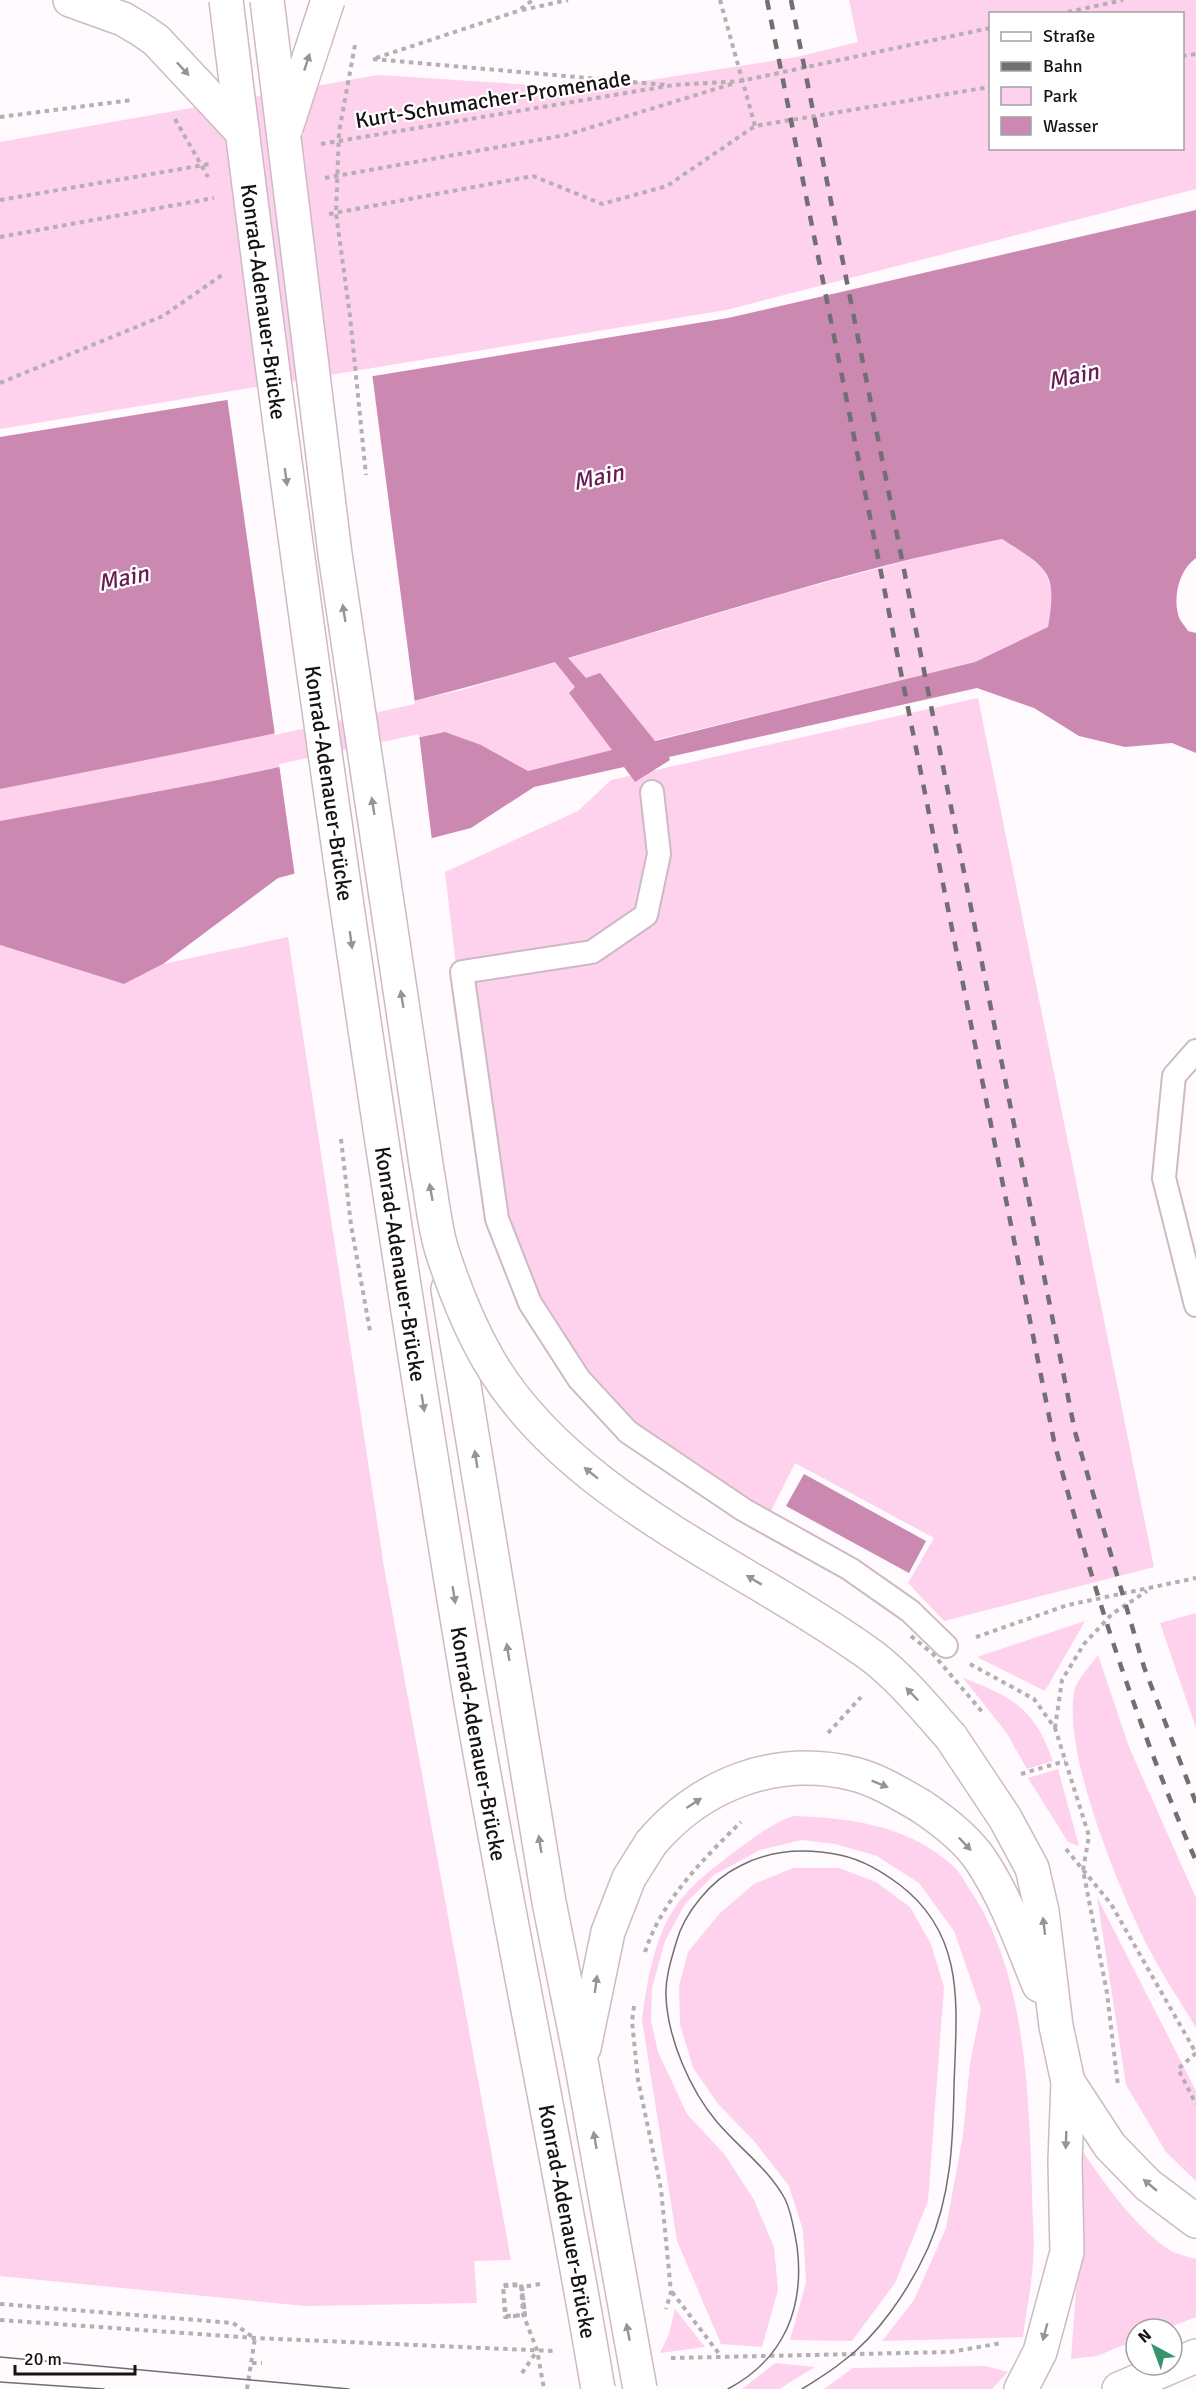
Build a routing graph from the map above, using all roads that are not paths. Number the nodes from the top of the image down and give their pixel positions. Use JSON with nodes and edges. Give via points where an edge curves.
{"nodes":[{"id":1,"x":70,"y":0,"type":"edge"},
{"id":2,"x":226,"y":0,"type":"edge"},
{"id":3,"x":267,"y":0,"type":"edge"},
{"id":4,"x":327,"y":0,"type":"edge"},
{"id":5,"x":242,"y":132,"type":"junction"},
{"id":6,"x":282,"y":138,"type":"junction"},
{"id":7,"x":652,"y":792,"type":"dead end"},
{"id":8,"x":1196,"y":1051,"type":"edge"},
{"id":9,"x":442,"y":1249,"type":"junction"},
{"id":10,"x":1196,"y":1305,"type":"edge"},
{"id":11,"x":939,"y":1652,"type":"road end"},
{"id":12,"x":1056,"y":2026,"type":"junction"},
{"id":13,"x":581,"y":2061,"type":"junction"},
{"id":14,"x":1068,"y":2082,"type":"junction"},
{"id":15,"x":1196,"y":2221,"type":"edge"},
{"id":16,"x":1196,"y":2356,"type":"edge"},
{"id":17,"x":598,"y":2389,"type":"edge"},
{"id":18,"x":640,"y":2389,"type":"edge"},
{"id":19,"x":1021,"y":2389,"type":"edge"},
{"id":20,"x":1119,"y":2389,"type":"edge"}],
"edges":[{"from":1,"to":5,"type":"main road","one_way":true,"bridge":true,"via":[[123,19],[156,40]]},
{"from":2,"to":5,"type":"main road","name":"Konrad-Adenauer-Brücke","bridge":true},
{"from":3,"to":6,"type":"main road","name":"Konrad-Adenauer-Brücke","bridge":true},
{"from":6,"to":4,"type":"main road","one_way":true,"bridge":true},
{"from":5,"to":17,"type":"main road","name":"Konrad-Adenauer-Brücke","one_way":true,"bridge":true,"via":[[278,419],[375,1110],[467,1676]]},
{"from":9,"to":6,"type":"main road","name":"Konrad-Adenauer-Brücke","one_way":true,"bridge":true,"via":[[335,554]]},
{"from":7,"to":11,"type":"lane","via":[[659,854],[646,915],[592,952],[462,972],[497,1219],[530,1303],[579,1380],[628,1432],[744,1510],[850,1569],[910,1611]]},
{"from":8,"to":10,"type":"lane","via":[[1174,1076],[1164,1178]]},
{"from":12,"to":9,"type":"main road","one_way":true,"bridge":true,"via":[[1042,1911],[1032,1868],[1005,1818],[951,1737],[873,1657],[808,1612],[675,1533],[566,1452],[526,1410],[489,1361]]},
{"from":13,"to":9,"type":"main road","one_way":true,"bridge":true,"via":[[549,1902]]},
{"from":13,"to":12,"type":"main road","one_way":true,"bridge":true,"via":[[597,1977],[616,1908],[651,1842],[686,1808],[736,1780],[794,1768],[855,1774],[921,1806],[950,1828],[982,1861],[1010,1916]]},
{"from":12,"to":14,"type":"main road"},
{"from":18,"to":13,"type":"main road","one_way":true,"bridge":true},
{"from":15,"to":14,"type":"main road","one_way":true,"via":[[1148,2185],[1110,2146]]},
{"from":14,"to":19,"type":"main road","one_way":true,"via":[[1067,2252],[1040,2352]]},
{"from":16,"to":20,"type":"main road"}]}
